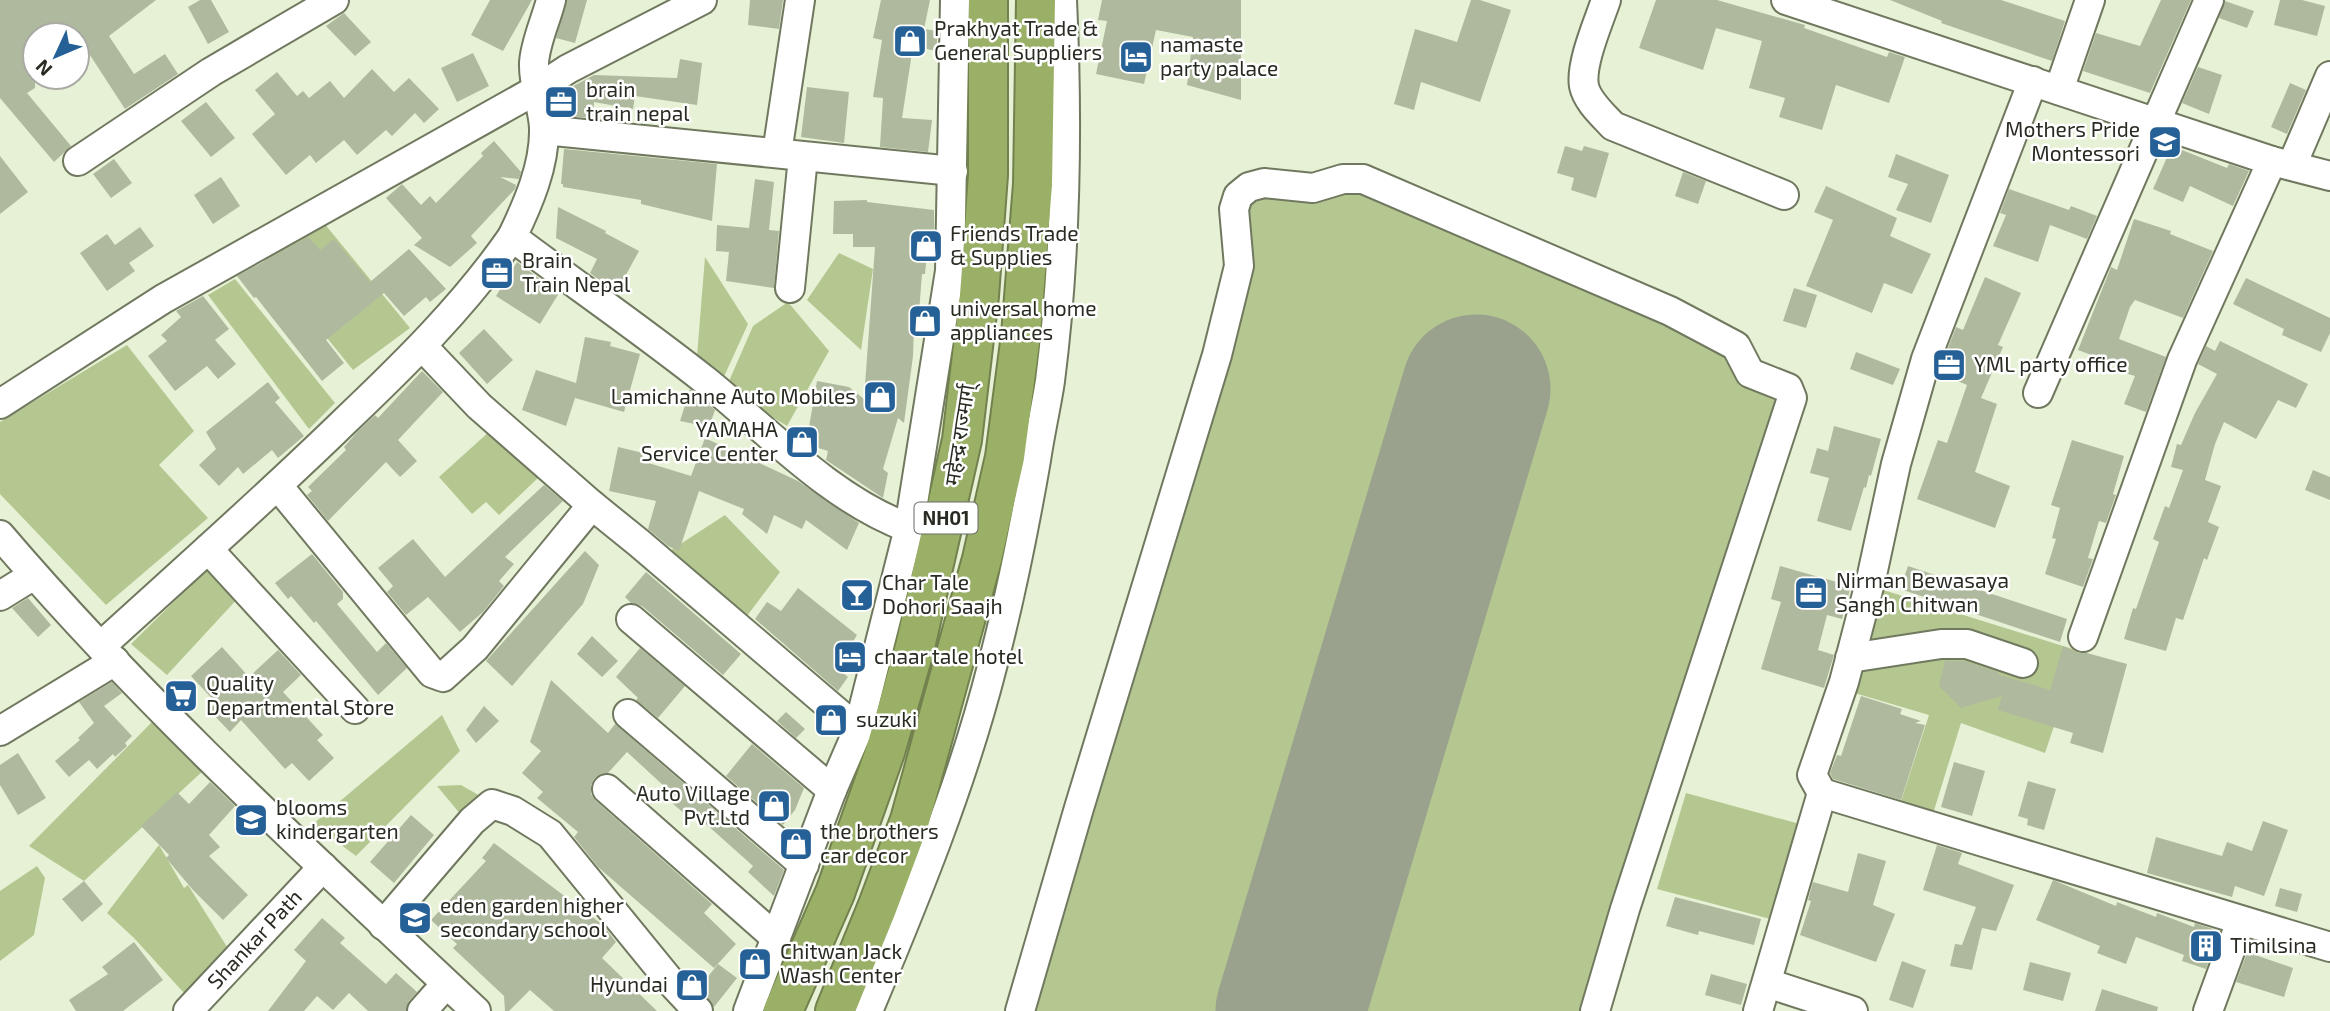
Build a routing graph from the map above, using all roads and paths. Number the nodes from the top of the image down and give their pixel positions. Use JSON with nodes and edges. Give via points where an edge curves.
{"nodes":[{"id":1,"x":334,"y":0,"type":"edge"},
{"id":2,"x":551,"y":0,"type":"edge"},
{"id":3,"x":702,"y":0,"type":"edge"},
{"id":4,"x":800,"y":0,"type":"edge"},
{"id":5,"x":956,"y":0,"type":"edge"},
{"id":6,"x":988,"y":0,"type":"edge"},
{"id":7,"x":1035,"y":0,"type":"edge"},
{"id":8,"x":1062,"y":0,"type":"edge"},
{"id":9,"x":1606,"y":0,"type":"edge"},
{"id":10,"x":1786,"y":0,"type":"edge"},
{"id":11,"x":2090,"y":0,"type":"edge"},
{"id":12,"x":2208,"y":0,"type":"edge"},
{"id":13,"x":2330,"y":76,"type":"edge"},
{"id":14,"x":2046,"y":85,"type":"junction"},
{"id":15,"x":536,"y":90,"type":"junction"},
{"id":16,"x":2156,"y":121,"type":"junction"},
{"id":17,"x":544,"y":130,"type":"junction"},
{"id":18,"x":790,"y":155,"type":"junction"},
{"id":19,"x":78,"y":161,"type":"dead end"},
{"id":20,"x":2282,"y":163,"type":"junction"},
{"id":21,"x":953,"y":171,"type":"junction"},
{"id":22,"x":2330,"y":176,"type":"edge"},
{"id":23,"x":1784,"y":195,"type":"dead end"},
{"id":24,"x":512,"y":237,"type":"junction"},
{"id":25,"x":790,"y":288,"type":"dead end"},
{"id":26,"x":423,"y":347,"type":"junction"},
{"id":27,"x":2038,"y":393,"type":"dead end"},
{"id":28,"x":0,"y":404,"type":"edge"},
{"id":29,"x":278,"y":486,"type":"junction"},
{"id":30,"x":592,"y":505,"type":"junction"},
{"id":31,"x":909,"y":528,"type":"junction"},
{"id":32,"x":0,"y":535,"type":"edge"},
{"id":33,"x":208,"y":549,"type":"junction"},
{"id":34,"x":34,"y":575,"type":"junction"},
{"id":35,"x":0,"y":596,"type":"edge"},
{"id":36,"x":631,"y":619,"type":"dead end"},
{"id":37,"x":2083,"y":636,"type":"dead end"},
{"id":38,"x":108,"y":654,"type":"junction"},
{"id":39,"x":1850,"y":658,"type":"junction"},
{"id":40,"x":2023,"y":663,"type":"dead end"},
{"id":41,"x":355,"y":709,"type":"dead end"},
{"id":42,"x":628,"y":714,"type":"dead end"},
{"id":43,"x":858,"y":730,"type":"junction"},
{"id":44,"x":0,"y":731,"type":"edge"},
{"id":45,"x":607,"y":789,"type":"dead end"},
{"id":46,"x":832,"y":790,"type":"junction"},
{"id":47,"x":1822,"y":793,"type":"junction"},
{"id":48,"x":804,"y":865,"type":"junction"},
{"id":49,"x":323,"y":867,"type":"junction"},
{"id":50,"x":2241,"y":921,"type":"junction"},
{"id":51,"x":383,"y":925,"type":"junction"},
{"id":52,"x":776,"y":938,"type":"junction"},
{"id":53,"x":2330,"y":947,"type":"edge"},
{"id":54,"x":1767,"y":983,"type":"junction"},
{"id":55,"x":446,"y":984,"type":"junction"},
{"id":56,"x":188,"y":1011,"type":"edge"},
{"id":57,"x":422,"y":1011,"type":"edge"},
{"id":58,"x":475,"y":1011,"type":"edge"},
{"id":59,"x":698,"y":1011,"type":"edge"},
{"id":60,"x":748,"y":1011,"type":"edge"},
{"id":61,"x":783,"y":1011,"type":"edge"},
{"id":62,"x":835,"y":1011,"type":"edge"},
{"id":63,"x":868,"y":1011,"type":"edge"},
{"id":64,"x":1020,"y":1011,"type":"edge"},
{"id":65,"x":1595,"y":1011,"type":"edge"},
{"id":66,"x":1758,"y":1011,"type":"edge"},
{"id":67,"x":1853,"y":1011,"type":"edge"},
{"id":68,"x":2208,"y":1011,"type":"edge"}],
"edges":[{"from":1,"to":19,"type":"street","via":[[211,72]]},
{"from":2,"to":15,"type":"street","via":[[534,62]]},
{"from":3,"to":15,"type":"street"},
{"from":4,"to":18,"type":"street"},
{"from":5,"to":21,"type":"street"},
{"from":6,"to":61,"type":"highway","name":"महेन्द्र राज्मार्ग्","number":"NH01","via":[[988,175],[962,440],[915,647],[885,752],[835,893]]},
{"from":7,"to":62,"type":"highway","number":"NH01","via":[[1033,184],[1021,335],[1004,457],[979,571],[910,820]]},
{"from":8,"to":63,"type":"street","via":[[1065,164],[1059,281],[1049,382],[1024,524],[992,668],[953,795]]},
{"from":9,"to":23,"type":"street","via":[[1586,63],[1584,86],[1594,106],[1613,126]]},
{"from":10,"to":14,"type":"street"},
{"from":11,"to":14,"type":"street"},
{"from":12,"to":16,"type":"street"},
{"from":13,"to":20,"type":"street"},
{"from":14,"to":16,"type":"street"},
{"from":14,"to":39,"type":"street","via":[[1926,359]]},
{"from":15,"to":17,"type":"street"},
{"from":15,"to":28,"type":"street","via":[[163,299]]},
{"from":16,"to":20,"type":"street"},
{"from":16,"to":27,"type":"street"},
{"from":17,"to":18,"type":"street"},
{"from":17,"to":24,"type":"street","via":[[539,167]]},
{"from":18,"to":21,"type":"street"},
{"from":18,"to":25,"type":"street"},
{"from":20,"to":22,"type":"street"},
{"from":20,"to":37,"type":"street","via":[[2182,359]]},
{"from":21,"to":31,"type":"street","via":[[950,271]]},
{"from":24,"to":26,"type":"street"},
{"from":24,"to":31,"type":"street","via":[[705,380],[818,476]]},
{"from":26,"to":29,"type":"street"},
{"from":26,"to":30,"type":"street","via":[[479,406]]},
{"from":29,"to":30,"type":"street","via":[[432,673],[443,677],[475,648]]},
{"from":29,"to":33,"type":"street"},
{"from":30,"to":43,"type":"street"},
{"from":31,"to":43,"type":"street"},
{"from":32,"to":34,"type":"street"},
{"from":33,"to":38,"type":"street"},
{"from":33,"to":41,"type":"street"},
{"from":34,"to":35,"type":"street"},
{"from":34,"to":38,"type":"street"},
{"from":36,"to":46,"type":"street"},
{"from":38,"to":44,"type":"street"},
{"from":38,"to":49,"type":"street","via":[[195,746]]},
{"from":39,"to":40,"type":"street","via":[[1967,644]]},
{"from":39,"to":47,"type":"street","via":[[1812,775]]},
{"from":42,"to":48,"type":"street"},
{"from":43,"to":46,"type":"street"},
{"from":45,"to":52,"type":"street"},
{"from":46,"to":48,"type":"street"},
{"from":47,"to":50,"type":"street"},
{"from":47,"to":54,"type":"street"},
{"from":48,"to":52,"type":"street"},
{"from":49,"to":51,"type":"street"},
{"from":49,"to":56,"type":"street","name":"Shankar Path"},
{"from":50,"to":53,"type":"street"},
{"from":50,"to":68,"type":"street"},
{"from":51,"to":55,"type":"street"},
{"from":51,"to":59,"type":"street","via":[[492,804],[550,834]]},
{"from":52,"to":60,"type":"street"},
{"from":54,"to":66,"type":"street"},
{"from":54,"to":67,"type":"street"},
{"from":55,"to":57,"type":"street"},
{"from":55,"to":58,"type":"street"},
{"from":64,"to":65,"type":"street","via":[[1217,355],[1239,266],[1234,209],[1238,196],[1264,183],[1313,188],[1343,179],[1363,180],[1670,311],[1737,346],[1750,373],[1791,392]]}]}
